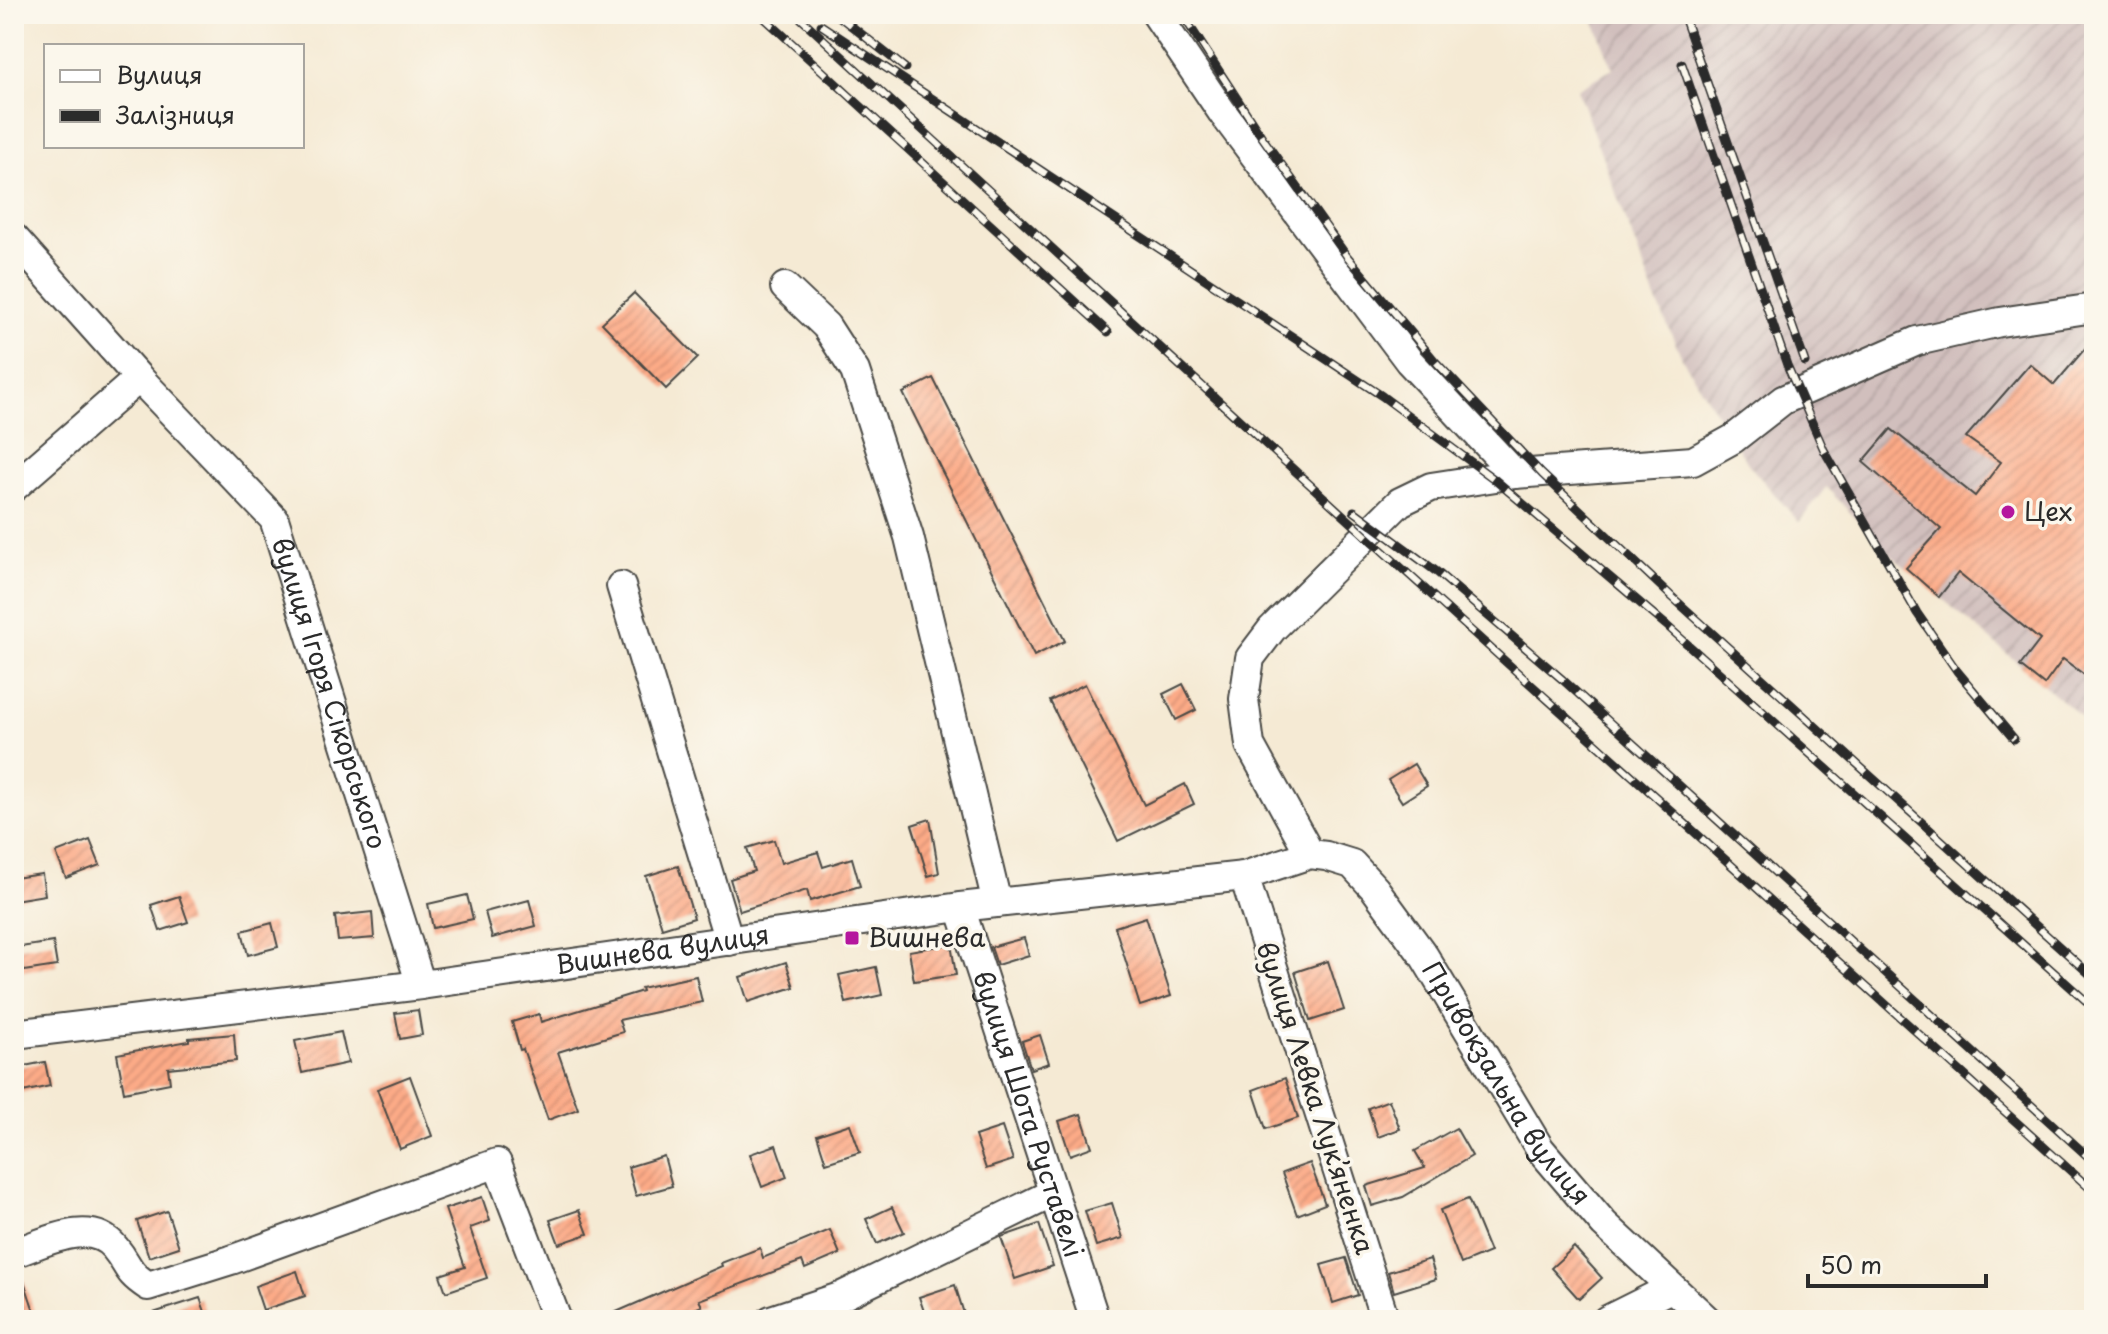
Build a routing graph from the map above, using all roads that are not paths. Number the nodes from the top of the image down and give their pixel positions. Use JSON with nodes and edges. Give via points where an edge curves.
{"nodes":[{"id":1,"x":1156,"y":14,"type":"edge"},
{"id":2,"x":14,"y":238,"type":"edge"},
{"id":3,"x":785,"y":287,"type":"dead end"},
{"id":4,"x":2094,"y":308,"type":"edge"},
{"id":5,"x":139,"y":378,"type":"junction"},
{"id":6,"x":1515,"y":474,"type":"junction"},
{"id":7,"x":14,"y":487,"type":"edge"},
{"id":8,"x":621,"y":586,"type":"dead end"},
{"id":9,"x":1310,"y":854,"type":"junction"},
{"id":10,"x":1244,"y":876,"type":"junction"},
{"id":11,"x":997,"y":903,"type":"junction"},
{"id":12,"x":960,"y":907,"type":"junction"},
{"id":13,"x":729,"y":941,"type":"junction"},
{"id":14,"x":421,"y":985,"type":"junction"},
{"id":15,"x":14,"y":1034,"type":"edge"},
{"id":16,"x":1053,"y":1193,"type":"junction"},
{"id":17,"x":14,"y":1253,"type":"edge"},
{"id":18,"x":1671,"y":1288,"type":"junction"},
{"id":19,"x":557,"y":1320,"type":"edge"},
{"id":20,"x":771,"y":1320,"type":"edge"},
{"id":21,"x":1095,"y":1320,"type":"edge"},
{"id":22,"x":1385,"y":1320,"type":"edge"},
{"id":23,"x":1607,"y":1320,"type":"edge"},
{"id":24,"x":1707,"y":1320,"type":"edge"}],
"edges":[{"from":1,"to":6,"type":"street","via":[[1222,112],[1409,361]]},
{"from":2,"to":5,"type":"street","name":"вулиця Ігоря Сікорського"},
{"from":3,"to":11,"type":"street","via":[[826,326],[855,371],[909,537]]},
{"from":4,"to":6,"type":"street","via":[[1917,341],[1783,400],[1733,439],[1693,461]]},
{"from":5,"to":7,"type":"street"},
{"from":5,"to":14,"type":"street","name":"вулиця Ігоря Сікорського","via":[[274,519]]},
{"from":6,"to":9,"type":"street","via":[[1431,487],[1400,502],[1283,617],[1250,658],[1244,699],[1250,745]]},
{"from":8,"to":13,"type":"street"},
{"from":9,"to":10,"type":"street","name":"Вишнева вулиця"},
{"from":9,"to":18,"type":"street","name":"Привокзальна вулиця","via":[[1352,864],[1375,889],[1424,956],[1540,1149],[1604,1224]]},
{"from":10,"to":11,"type":"street","name":"Вишнева вулиця"},
{"from":10,"to":22,"type":"street","name":"вулиця Левка Лукʼяненка"},
{"from":11,"to":12,"type":"street","name":"Вишнева вулиця"},
{"from":12,"to":13,"type":"street","name":"Вишнева вулиця"},
{"from":12,"to":16,"type":"street","name":"вулиця Шота Руставелі"},
{"from":13,"to":14,"type":"street","name":"Вишнева вулиця"},
{"from":14,"to":15,"type":"street","name":"Вишнева вулиця"},
{"from":16,"to":20,"type":"street","via":[[840,1297]]},
{"from":16,"to":21,"type":"street","name":"вулиця Шота Руставелі"},
{"from":17,"to":19,"type":"street","via":[[80,1232],[103,1235],[132,1275],[148,1286],[497,1163]]},
{"from":18,"to":23,"type":"street"},
{"from":18,"to":24,"type":"street","name":"Привокзальна вулиця"}]}
